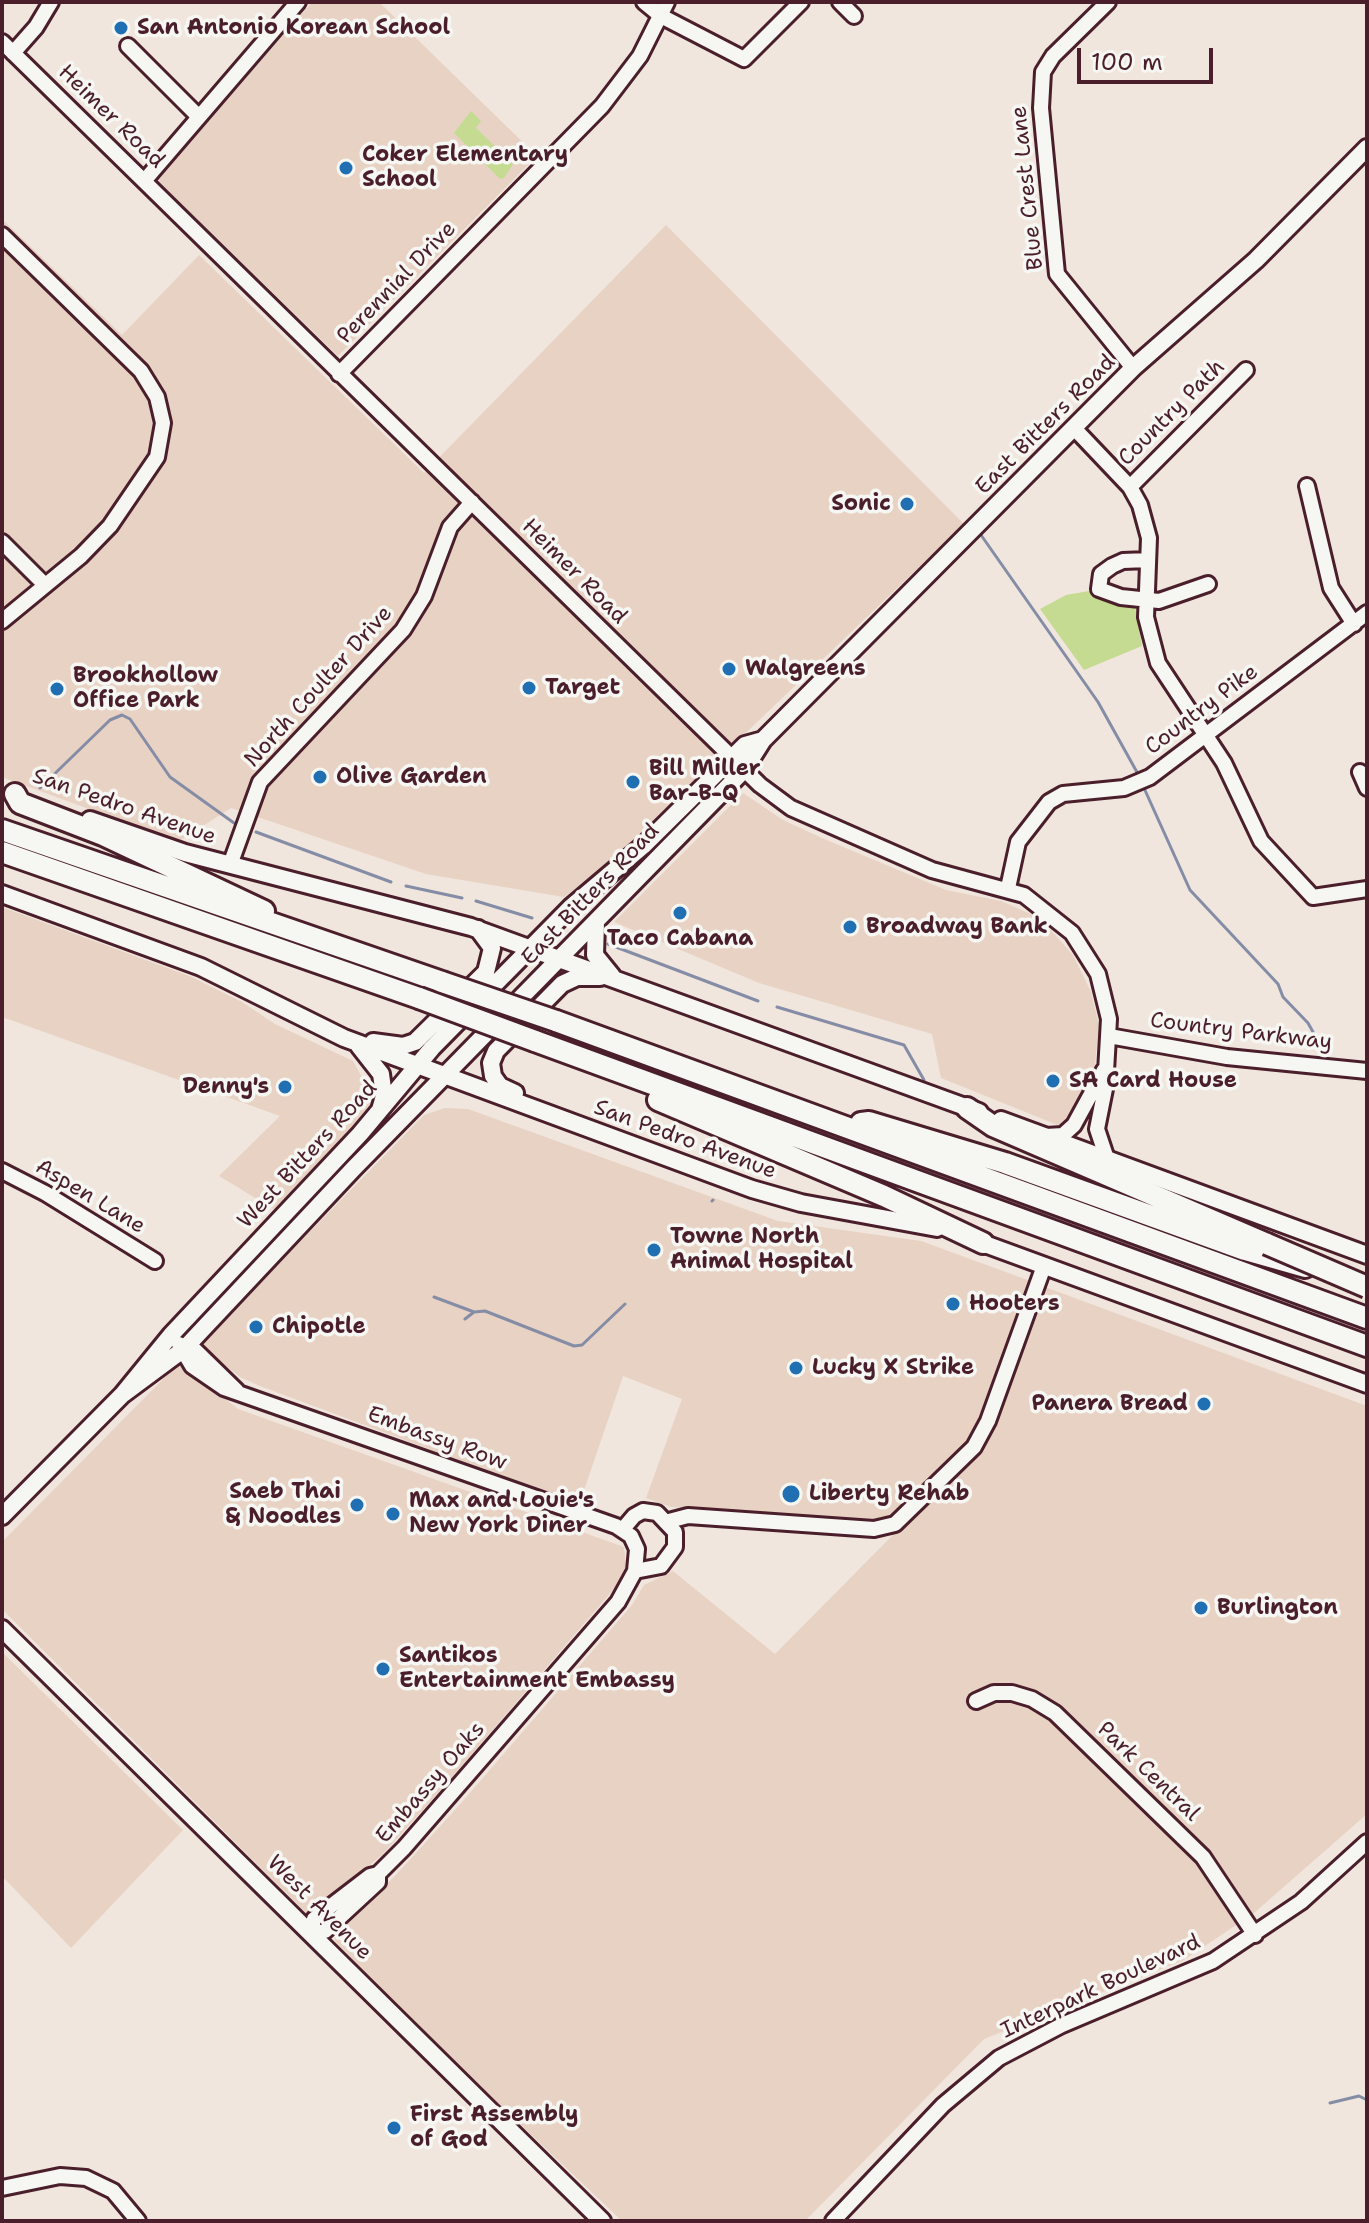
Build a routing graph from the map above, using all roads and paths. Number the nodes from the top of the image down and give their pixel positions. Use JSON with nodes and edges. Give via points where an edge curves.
{"nodes":[{"id":1,"x":51,"y":2,"type":"edge"},
{"id":2,"x":644,"y":2,"type":"edge"},
{"id":3,"x":801,"y":2,"type":"edge"},
{"id":4,"x":840,"y":2,"type":"edge"},
{"id":5,"x":1108,"y":2,"type":"edge"},
{"id":6,"x":291,"y":5,"type":"edge"},
{"id":7,"x":664,"y":9,"type":"edge"},
{"id":8,"x":854,"y":16,"type":"dead end"},
{"id":9,"x":128,"y":46,"type":"dead end"},
{"id":10,"x":7,"y":48,"type":"edge"},
{"id":11,"x":199,"y":117,"type":"junction"},
{"id":12,"x":1367,"y":148,"type":"edge"},
{"id":13,"x":145,"y":180,"type":"junction"},
{"id":14,"x":2,"y":235,"type":"edge"},
{"id":15,"x":1133,"y":368,"type":"junction"},
{"id":16,"x":1246,"y":370,"type":"dead end"},
{"id":17,"x":339,"y":374,"type":"junction"},
{"id":18,"x":1074,"y":428,"type":"junction"},
{"id":19,"x":1307,"y":486,"type":"dead end"},
{"id":20,"x":1130,"y":487,"type":"junction"},
{"id":21,"x":472,"y":502,"type":"junction"},
{"id":22,"x":2,"y":542,"type":"edge"},
{"id":23,"x":1148,"y":560,"type":"junction"},
{"id":24,"x":44,"y":584,"type":"junction"},
{"id":25,"x":1208,"y":584,"type":"dead end"},
{"id":26,"x":1146,"y":601,"type":"junction"},
{"id":27,"x":1367,"y":613,"type":"edge"},
{"id":28,"x":2,"y":621,"type":"edge"},
{"id":29,"x":1354,"y":624,"type":"junction"},
{"id":30,"x":1205,"y":735,"type":"junction"},
{"id":31,"x":738,"y":764,"type":"junction"},
{"id":32,"x":1360,"y":772,"type":"dead end"},
{"id":33,"x":1367,"y":788,"type":"edge"},
{"id":34,"x":9,"y":791,"type":"edge"},
{"id":35,"x":2,"y":830,"type":"edge"},
{"id":36,"x":2,"y":852,"type":"edge"},
{"id":37,"x":2,"y":860,"type":"edge"},
{"id":38,"x":31,"y":863,"type":"junction"},
{"id":39,"x":230,"y":865,"type":"junction"},
{"id":40,"x":1008,"y":888,"type":"junction"},
{"id":41,"x":1367,"y":889,"type":"edge"},
{"id":42,"x":2,"y":894,"type":"edge"},
{"id":43,"x":596,"y":923,"type":"junction"},
{"id":44,"x":478,"y":929,"type":"junction"},
{"id":45,"x":313,"y":938,"type":"junction"},
{"id":46,"x":531,"y":948,"type":"junction"},
{"id":47,"x":560,"y":959,"type":"junction"},
{"id":48,"x":613,"y":978,"type":"junction"},
{"id":49,"x":1109,"y":1036,"type":"junction"},
{"id":50,"x":344,"y":1038,"type":"junction"},
{"id":51,"x":566,"y":1052,"type":"junction"},
{"id":52,"x":417,"y":1066,"type":"junction"},
{"id":53,"x":1104,"y":1070,"type":"junction"},
{"id":54,"x":1367,"y":1071,"type":"edge"},
{"id":55,"x":444,"y":1076,"type":"junction"},
{"id":56,"x":967,"y":1108,"type":"junction"},
{"id":57,"x":536,"y":1110,"type":"junction"},
{"id":58,"x":377,"y":1114,"type":"junction"},
{"id":59,"x":843,"y":1126,"type":"junction"},
{"id":60,"x":1044,"y":1135,"type":"junction"},
{"id":61,"x":1107,"y":1159,"type":"junction"},
{"id":62,"x":2,"y":1171,"type":"edge"},
{"id":63,"x":983,"y":1243,"type":"junction"},
{"id":64,"x":1367,"y":1255,"type":"edge"},
{"id":65,"x":155,"y":1261,"type":"dead end"},
{"id":66,"x":1044,"y":1266,"type":"junction"},
{"id":67,"x":1367,"y":1286,"type":"edge"},
{"id":68,"x":1367,"y":1318,"type":"edge"},
{"id":69,"x":171,"y":1335,"type":"junction"},
{"id":70,"x":1367,"y":1346,"type":"edge"},
{"id":71,"x":184,"y":1349,"type":"junction"},
{"id":72,"x":1367,"y":1384,"type":"edge"},
{"id":73,"x":122,"y":1395,"type":"junction"},
{"id":74,"x":2,"y":1516,"type":"edge"},
{"id":75,"x":669,"y":1521,"type":"junction"},
{"id":76,"x":623,"y":1529,"type":"junction"},
{"id":77,"x":635,"y":1571,"type":"junction"},
{"id":78,"x":2,"y":1629,"type":"edge"},
{"id":79,"x":976,"y":1701,"type":"dead end"},
{"id":80,"x":1367,"y":1842,"type":"edge"},
{"id":81,"x":311,"y":1934,"type":"junction"},
{"id":82,"x":1255,"y":1935,"type":"junction"},
{"id":83,"x":2,"y":2188,"type":"edge"},
{"id":84,"x":138,"y":2221,"type":"edge"},
{"id":85,"x":602,"y":2221,"type":"edge"},
{"id":86,"x":833,"y":2221,"type":"edge"}],
"edges":[{"from":1,"to":10,"type":"street","via":[[36,27]]},
{"from":2,"to":7,"type":"street"},
{"from":3,"to":7,"type":"street","via":[[744,59]]},
{"from":4,"to":8,"type":"street"},
{"from":5,"to":15,"type":"street","name":"Blue Crest Lane","via":[[1053,56],[1043,72],[1041,108],[1057,274]]},
{"from":6,"to":11,"type":"street"},
{"from":7,"to":17,"type":"street","name":"Perennial Drive","via":[[640,56],[602,106]]},
{"from":9,"to":11,"type":"street"},
{"from":10,"to":13,"type":"street","name":"Heimer Road"},
{"from":11,"to":13,"type":"street"},
{"from":12,"to":15,"type":"main road","name":"East Bitters Road","via":[[1256,260]]},
{"from":13,"to":17,"type":"street","name":"Heimer Road"},
{"from":14,"to":24,"type":"street","via":[[141,371],[162,410],[157,457],[136,492],[81,556]]},
{"from":15,"to":18,"type":"main road","name":"East Bitters Road"},
{"from":16,"to":20,"type":"street","name":"Country Path"},
{"from":17,"to":21,"type":"street","name":"Heimer Road"},
{"from":18,"to":20,"type":"street"},
{"from":18,"to":31,"type":"main road","name":"East Bitters Road","via":[[763,740],[745,745]]},
{"from":19,"to":29,"type":"street","via":[[1331,588]]},
{"from":20,"to":23,"type":"street","via":[[1145,517]]},
{"from":21,"to":31,"type":"street","name":"Heimer Road"},
{"from":21,"to":39,"type":"street","name":"North Coulter Drive","via":[[450,527],[424,596],[403,630],[260,782]]},
{"from":22,"to":24,"type":"street"},
{"from":23,"to":26,"type":"street"},
{"from":23,"to":26,"type":"street","via":[[1123,561],[1098,580],[1105,594]]},
{"from":24,"to":28,"type":"street"},
{"from":25,"to":26,"type":"street","via":[[1167,601]]},
{"from":26,"to":30,"type":"street","via":[[1158,663]]},
{"from":27,"to":29,"type":"street","name":"Country Pike"},
{"from":29,"to":30,"type":"street","name":"Country Pike"},
{"from":30,"to":40,"type":"street","name":"Country Pike","via":[[1150,777],[1124,788],[1063,794],[1049,802],[1018,842]]},
{"from":30,"to":41,"type":"street","via":[[1261,841],[1292,878],[1313,897]]},
{"from":31,"to":40,"type":"street","name":"Heimer Road","via":[[791,808],[932,870]]},
{"from":31,"to":43,"type":"main road","name":"East Bitters Road"},
{"from":31,"to":46,"type":"main road","name":"East Bitters Road"},
{"from":32,"to":33,"type":"street"},
{"from":34,"to":39,"type":"main road","name":"San Pedro Avenue","via":[[169,849]]},
{"from":34,"to":45,"type":"highway","via":[[20,803],[120,843]]},
{"from":35,"to":45,"type":"highway"},
{"from":36,"to":38,"type":"highway"},
{"from":37,"to":38,"type":"highway"},
{"from":38,"to":51,"type":"highway","bridge":true},
{"from":39,"to":44,"type":"main road","name":"San Pedro Avenue"},
{"from":40,"to":49,"type":"street","name":"Heimer Road","via":[[1049,911],[1081,944],[1103,989]]},
{"from":42,"to":50,"type":"main road","name":"San Pedro Avenue","via":[[201,967]]},
{"from":43,"to":47,"type":"main road","name":"East Bitters Road"},
{"from":43,"to":48,"type":"main road","via":[[595,955]]},
{"from":44,"to":46,"type":"main road","name":"San Pedro Avenue"},
{"from":44,"to":50,"type":"main road","via":[[492,948],[489,966],[420,1038],[403,1046]]},
{"from":45,"to":59,"type":"highway","bridge":true},
{"from":46,"to":47,"type":"main road","name":"San Pedro Avenue"},
{"from":46,"to":52,"type":"main road","name":"West Bitters Road"},
{"from":47,"to":48,"type":"main road","name":"San Pedro Avenue"},
{"from":47,"to":55,"type":"main road","name":"East Bitters Road"},
{"from":48,"to":56,"type":"main road","name":"San Pedro Avenue"},
{"from":48,"to":57,"type":"main road","via":[[580,976],[562,984],[494,1053],[496,1081],[526,1097]]},
{"from":49,"to":53,"type":"street","name":"Heimer Road"},
{"from":49,"to":54,"type":"street","name":"Country Parkway","via":[[1227,1057]]},
{"from":50,"to":52,"type":"main road","name":"San Pedro Avenue"},
{"from":50,"to":58,"type":"main road","via":[[367,1052],[380,1070],[384,1096]]},
{"from":51,"to":63,"type":"highway","via":[[640,1092]]},
{"from":51,"to":70,"type":"highway"},
{"from":52,"to":55,"type":"main road","name":"San Pedro Avenue"},
{"from":52,"to":58,"type":"main road","name":"West Bitters Road"},
{"from":53,"to":60,"type":"street","name":"Heimer Road","via":[[1074,1125],[1063,1135]]},
{"from":53,"to":61,"type":"street","name":"Heimer Road","via":[[1097,1129]]},
{"from":55,"to":57,"type":"main road","name":"San Pedro Avenue"},
{"from":55,"to":71,"type":"main road","name":"West Bitters Road"},
{"from":56,"to":60,"type":"main road","name":"San Pedro Avenue"},
{"from":56,"to":67,"type":"highway","bridge":true,"via":[[993,1126]]},
{"from":57,"to":63,"type":"main road","name":"San Pedro Avenue","via":[[774,1196],[916,1222]]},
{"from":58,"to":69,"type":"main road","name":"West Bitters Road"},
{"from":59,"to":67,"type":"highway","via":[[869,1122],[978,1154],[1245,1250]]},
{"from":59,"to":68,"type":"highway"},
{"from":60,"to":61,"type":"main road","name":"San Pedro Avenue"},
{"from":61,"to":64,"type":"main road","name":"San Pedro Avenue"},
{"from":62,"to":65,"type":"street","name":"Aspen Lane"},
{"from":63,"to":66,"type":"main road","name":"San Pedro Avenue"},
{"from":66,"to":72,"type":"main road","name":"San Pedro Avenue"},
{"from":66,"to":75,"type":"street","via":[[974,1447],[895,1524],[874,1529],[688,1516]]},
{"from":69,"to":71,"type":"street","name":"Embassy Row"},
{"from":69,"to":73,"type":"main road","name":"West Bitters Road"},
{"from":71,"to":73,"type":"main road","name":"West Bitters Road"},
{"from":71,"to":76,"type":"street","name":"Embassy Row","via":[[185,1357],[224,1388]]},
{"from":73,"to":74,"type":"main road","name":"West Bitters Road"},
{"from":75,"to":76,"type":"street","via":[[643,1511]]},
{"from":75,"to":77,"type":"street","via":[[675,1547],[669,1557],[661,1566]]},
{"from":76,"to":77,"type":"street","via":[[637,1549]]},
{"from":77,"to":81,"type":"street","name":"Embassy Oaks","via":[[618,1602],[404,1848],[378,1874],[314,1919]]},
{"from":78,"to":81,"type":"main road","name":"West Avenue"},
{"from":79,"to":82,"type":"street","name":"Park Central","via":[[1012,1693],[1055,1713],[1203,1857]]},
{"from":80,"to":82,"type":"street","name":"Interpark Boulevard"},
{"from":81,"to":85,"type":"main road","name":"West Avenue"},
{"from":82,"to":86,"type":"street","name":"Interpark Boulevard","via":[[1213,1961],[1062,2025],[999,2058],[943,2105]]},
{"from":83,"to":84,"type":"street","via":[[50,2177],[86,2178],[113,2191]]}]}
